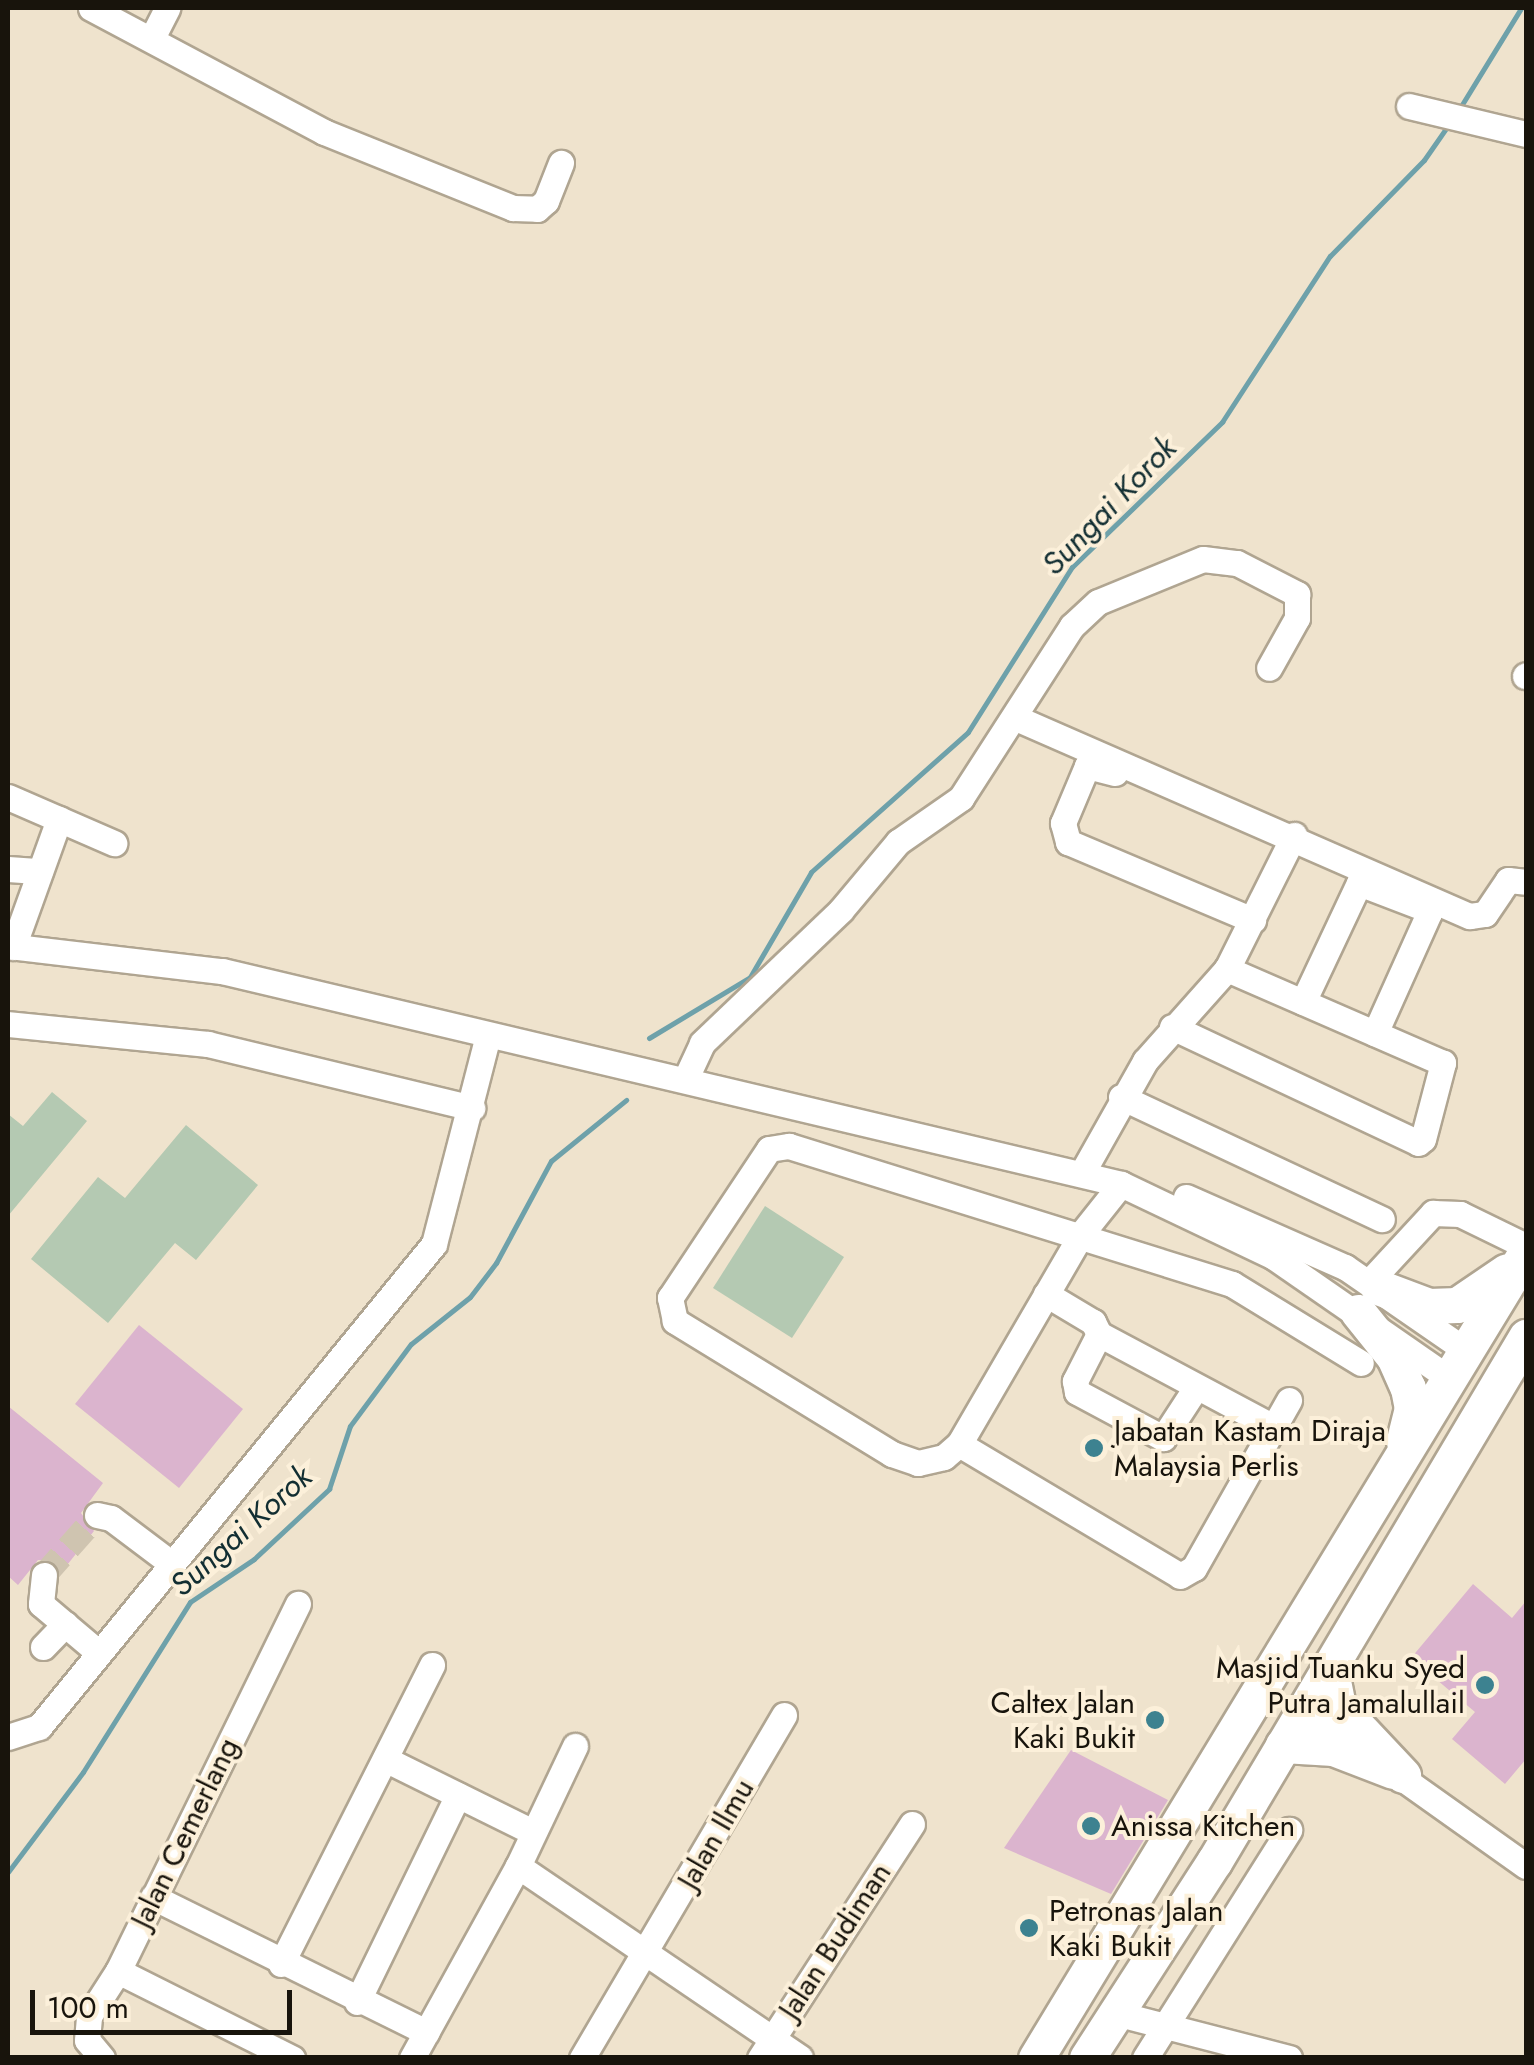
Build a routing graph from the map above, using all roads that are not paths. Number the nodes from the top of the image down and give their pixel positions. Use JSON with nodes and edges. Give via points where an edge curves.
{"nodes":[{"id":1,"x":91,"y":8,"type":"edge"},
{"id":2,"x":167,"y":8,"type":"edge"},
{"id":3,"x":152,"y":38,"type":"junction"},
{"id":4,"x":1413,"y":106,"type":"dead end"},
{"id":5,"x":1526,"y":134,"type":"edge"},
{"id":6,"x":561,"y":163,"type":"dead end"},
{"id":7,"x":1269,"y":668,"type":"dead end"},
{"id":8,"x":1016,"y":718,"type":"junction"},
{"id":9,"x":8,"y":798,"type":"edge"},
{"id":10,"x":60,"y":818,"type":"junction"},
{"id":11,"x":1291,"y":841,"type":"junction"},
{"id":12,"x":114,"y":843,"type":"dead end"},
{"id":13,"x":8,"y":869,"type":"edge"},
{"id":14,"x":40,"y":871,"type":"junction"},
{"id":15,"x":1526,"y":882,"type":"edge"},
{"id":16,"x":1253,"y":920,"type":"junction"},
{"id":17,"x":10,"y":946,"type":"edge"},
{"id":18,"x":1227,"y":970,"type":"junction"},
{"id":19,"x":1303,"y":1002,"type":"junction"},
{"id":20,"x":8,"y":1024,"type":"edge"},
{"id":21,"x":1172,"y":1027,"type":"junction"},
{"id":22,"x":1375,"y":1033,"type":"junction"},
{"id":23,"x":488,"y":1035,"type":"junction"},
{"id":24,"x":686,"y":1078,"type":"junction"},
{"id":25,"x":1121,"y":1097,"type":"junction"},
{"id":26,"x":472,"y":1108,"type":"junction"},
{"id":27,"x":1082,"y":1173,"type":"junction"},
{"id":28,"x":1131,"y":1188,"type":"junction"},
{"id":29,"x":1382,"y":1219,"type":"dead end"},
{"id":30,"x":1082,"y":1233,"type":"junction"},
{"id":31,"x":1525,"y":1252,"type":"edge"},
{"id":32,"x":1368,"y":1293,"type":"junction"},
{"id":33,"x":1046,"y":1294,"type":"junction"},
{"id":34,"x":1099,"y":1334,"type":"junction"},
{"id":35,"x":1521,"y":1347,"type":"edge"},
{"id":36,"x":1360,"y":1363,"type":"dead end"},
{"id":37,"x":1463,"y":1369,"type":"junction"},
{"id":38,"x":1195,"y":1389,"type":"junction"},
{"id":39,"x":1289,"y":1400,"type":"dead end"},
{"id":40,"x":1276,"y":1429,"type":"junction"},
{"id":41,"x":1470,"y":1432,"type":"junction"},
{"id":42,"x":959,"y":1444,"type":"junction"},
{"id":43,"x":1399,"y":1461,"type":"junction"},
{"id":44,"x":97,"y":1516,"type":"dead end"},
{"id":45,"x":172,"y":1564,"type":"junction"},
{"id":46,"x":44,"y":1575,"type":"dead end"},
{"id":47,"x":298,"y":1604,"type":"dead end"},
{"id":48,"x":65,"y":1624,"type":"junction"},
{"id":49,"x":1295,"y":1629,"type":"junction"},
{"id":50,"x":43,"y":1647,"type":"dead end"},
{"id":51,"x":100,"y":1653,"type":"junction"},
{"id":52,"x":432,"y":1665,"type":"dead end"},
{"id":53,"x":1330,"y":1666,"type":"junction"},
{"id":54,"x":1305,"y":1708,"type":"junction"},
{"id":55,"x":784,"y":1715,"type":"dead end"},
{"id":56,"x":8,"y":1736,"type":"edge"},
{"id":57,"x":1231,"y":1741,"type":"junction"},
{"id":58,"x":1283,"y":1745,"type":"junction"},
{"id":59,"x":575,"y":1746,"type":"dead end"},
{"id":60,"x":385,"y":1759,"type":"junction"},
{"id":61,"x":1404,"y":1775,"type":"junction"},
{"id":62,"x":458,"y":1795,"type":"junction"},
{"id":63,"x":912,"y":1824,"type":"dead end"},
{"id":64,"x":1289,"y":1830,"type":"dead end"},
{"id":65,"x":531,"y":1831,"type":"junction"},
{"id":66,"x":1176,"y":1837,"type":"junction"},
{"id":67,"x":1214,"y":1862,"type":"junction"},
{"id":68,"x":518,"y":1866,"type":"junction"},
{"id":69,"x":1526,"y":1866,"type":"edge"},
{"id":70,"x":153,"y":1897,"type":"junction"},
{"id":71,"x":648,"y":1954,"type":"junction"},
{"id":72,"x":282,"y":1964,"type":"junction"},
{"id":73,"x":118,"y":1971,"type":"junction"},
{"id":74,"x":357,"y":2002,"type":"junction"},
{"id":75,"x":1115,"y":2013,"type":"junction"},
{"id":76,"x":1164,"y":2027,"type":"junction"},
{"id":77,"x":426,"y":2032,"type":"junction"},
{"id":78,"x":765,"y":2048,"type":"edge"},
{"id":79,"x":102,"y":2058,"type":"edge"},
{"id":80,"x":292,"y":2058,"type":"edge"},
{"id":81,"x":412,"y":2058,"type":"edge"},
{"id":82,"x":582,"y":2058,"type":"edge"},
{"id":83,"x":800,"y":2058,"type":"edge"},
{"id":84,"x":1036,"y":2058,"type":"edge"},
{"id":85,"x":1087,"y":2058,"type":"edge"},
{"id":86,"x":1145,"y":2058,"type":"edge"},
{"id":87,"x":1289,"y":2058,"type":"edge"}],
"edges":[{"from":1,"to":3,"type":"street"},
{"from":2,"to":3,"type":"street"},
{"from":3,"to":6,"type":"street","via":[[307,124],[513,208],[546,201]]},
{"from":4,"to":5,"type":"street"},
{"from":7,"to":8,"type":"street","via":[[1297,618],[1298,594],[1237,563],[1203,559],[1082,614]]},
{"from":8,"to":11,"type":"street"},
{"from":8,"to":24,"type":"street","via":[[961,798],[898,842],[841,910],[702,1043]]},
{"from":9,"to":10,"type":"street"},
{"from":10,"to":12,"type":"street"},
{"from":10,"to":14,"type":"street"},
{"from":11,"to":15,"type":"street","via":[[1470,916],[1485,914],[1508,880]]},
{"from":11,"to":16,"type":"street"},
{"from":11,"to":16,"type":"street","via":[[1094,764],[1061,834]]},
{"from":13,"to":14,"type":"street"},
{"from":14,"to":17,"type":"street"},
{"from":16,"to":18,"type":"street"},
{"from":17,"to":23,"type":"street","via":[[222,971]]},
{"from":18,"to":19,"type":"street"},
{"from":18,"to":21,"type":"street"},
{"from":19,"to":22,"type":"street"},
{"from":19,"to":22,"type":"street","via":[[1359,883],[1429,913]]},
{"from":20,"to":26,"type":"street","via":[[208,1044]]},
{"from":21,"to":22,"type":"street","via":[[1418,1142],[1443,1063]]},
{"from":21,"to":25,"type":"street"},
{"from":23,"to":24,"type":"street"},
{"from":23,"to":26,"type":"street"},
{"from":24,"to":27,"type":"street"},
{"from":25,"to":27,"type":"street"},
{"from":25,"to":29,"type":"street"},
{"from":26,"to":45,"type":"street","via":[[434,1244]]},
{"from":27,"to":28,"type":"street"},
{"from":28,"to":30,"type":"street"},
{"from":28,"to":32,"type":"street"},
{"from":30,"to":33,"type":"street"},
{"from":30,"to":36,"type":"street","via":[[1232,1284]]},
{"from":30,"to":42,"type":"street","via":[[778,1146],[762,1154],[670,1298],[675,1321],[892,1454],[918,1463],[944,1457]]},
{"from":31,"to":32,"type":"highway","via":[[1456,1305]]},
{"from":31,"to":32,"type":"street","via":[[1460,1214],[1433,1213]]},
{"from":31,"to":37,"type":"highway"},
{"from":32,"to":37,"type":"street"},
{"from":32,"to":43,"type":"highway","via":[[1412,1408]]},
{"from":33,"to":34,"type":"street","via":[[1092,1322]]},
{"from":33,"to":42,"type":"street"},
{"from":34,"to":38,"type":"street"},
{"from":34,"to":38,"type":"street","via":[[1074,1381],[1077,1392],[1163,1438]]},
{"from":35,"to":37,"type":"highway"},
{"from":35,"to":41,"type":"highway"},
{"from":37,"to":41,"type":"highway"},
{"from":37,"to":43,"type":"highway"},
{"from":38,"to":40,"type":"street"},
{"from":39,"to":40,"type":"street"},
{"from":40,"to":42,"type":"street","via":[[1194,1568],[1180,1576]]},
{"from":41,"to":53,"type":"highway"},
{"from":43,"to":49,"type":"highway"},
{"from":44,"to":45,"type":"street","via":[[111,1518]]},
{"from":45,"to":51,"type":"street"},
{"from":46,"to":48,"type":"street","via":[[38,1598]]},
{"from":47,"to":70,"type":"street","name":"Jalan Cemerlang"},
{"from":48,"to":50,"type":"street"},
{"from":48,"to":51,"type":"street"},
{"from":49,"to":54,"type":"highway","via":[[1294,1690]]},
{"from":49,"to":57,"type":"highway"},
{"from":51,"to":56,"type":"street","via":[[39,1726]]},
{"from":52,"to":60,"type":"street"},
{"from":53,"to":54,"type":"highway"},
{"from":53,"to":61,"type":"highway","via":[[1338,1706]]},
{"from":54,"to":57,"type":"highway","via":[[1284,1710]]},
{"from":54,"to":58,"type":"highway"},
{"from":54,"to":61,"type":"street"},
{"from":55,"to":71,"type":"street","name":"Jalan Ilmu"},
{"from":57,"to":66,"type":"highway"},
{"from":58,"to":61,"type":"highway","via":[[1333,1748]]},
{"from":58,"to":67,"type":"highway"},
{"from":59,"to":65,"type":"street"},
{"from":60,"to":62,"type":"street"},
{"from":60,"to":72,"type":"street"},
{"from":61,"to":69,"type":"street"},
{"from":62,"to":65,"type":"street"},
{"from":62,"to":74,"type":"street"},
{"from":63,"to":78,"type":"street","name":"Jalan Budiman"},
{"from":64,"to":76,"type":"street"},
{"from":65,"to":68,"type":"street"},
{"from":66,"to":67,"type":"highway"},
{"from":66,"to":84,"type":"highway"},
{"from":67,"to":75,"type":"highway"},
{"from":68,"to":71,"type":"street"},
{"from":68,"to":77,"type":"street"},
{"from":70,"to":72,"type":"street"},
{"from":70,"to":73,"type":"street","name":"Jalan Cemerlang"},
{"from":71,"to":78,"type":"street"},
{"from":71,"to":82,"type":"street","name":"Jalan Ilmu"},
{"from":72,"to":74,"type":"street"},
{"from":73,"to":79,"type":"street","name":"Jalan Cemerlang","via":[[86,2028],[90,2048]]},
{"from":73,"to":80,"type":"street"},
{"from":74,"to":77,"type":"street"},
{"from":75,"to":76,"type":"street"},
{"from":75,"to":85,"type":"highway"},
{"from":76,"to":86,"type":"street"},
{"from":76,"to":87,"type":"street"},
{"from":77,"to":81,"type":"street"},
{"from":78,"to":83,"type":"street"}]}
